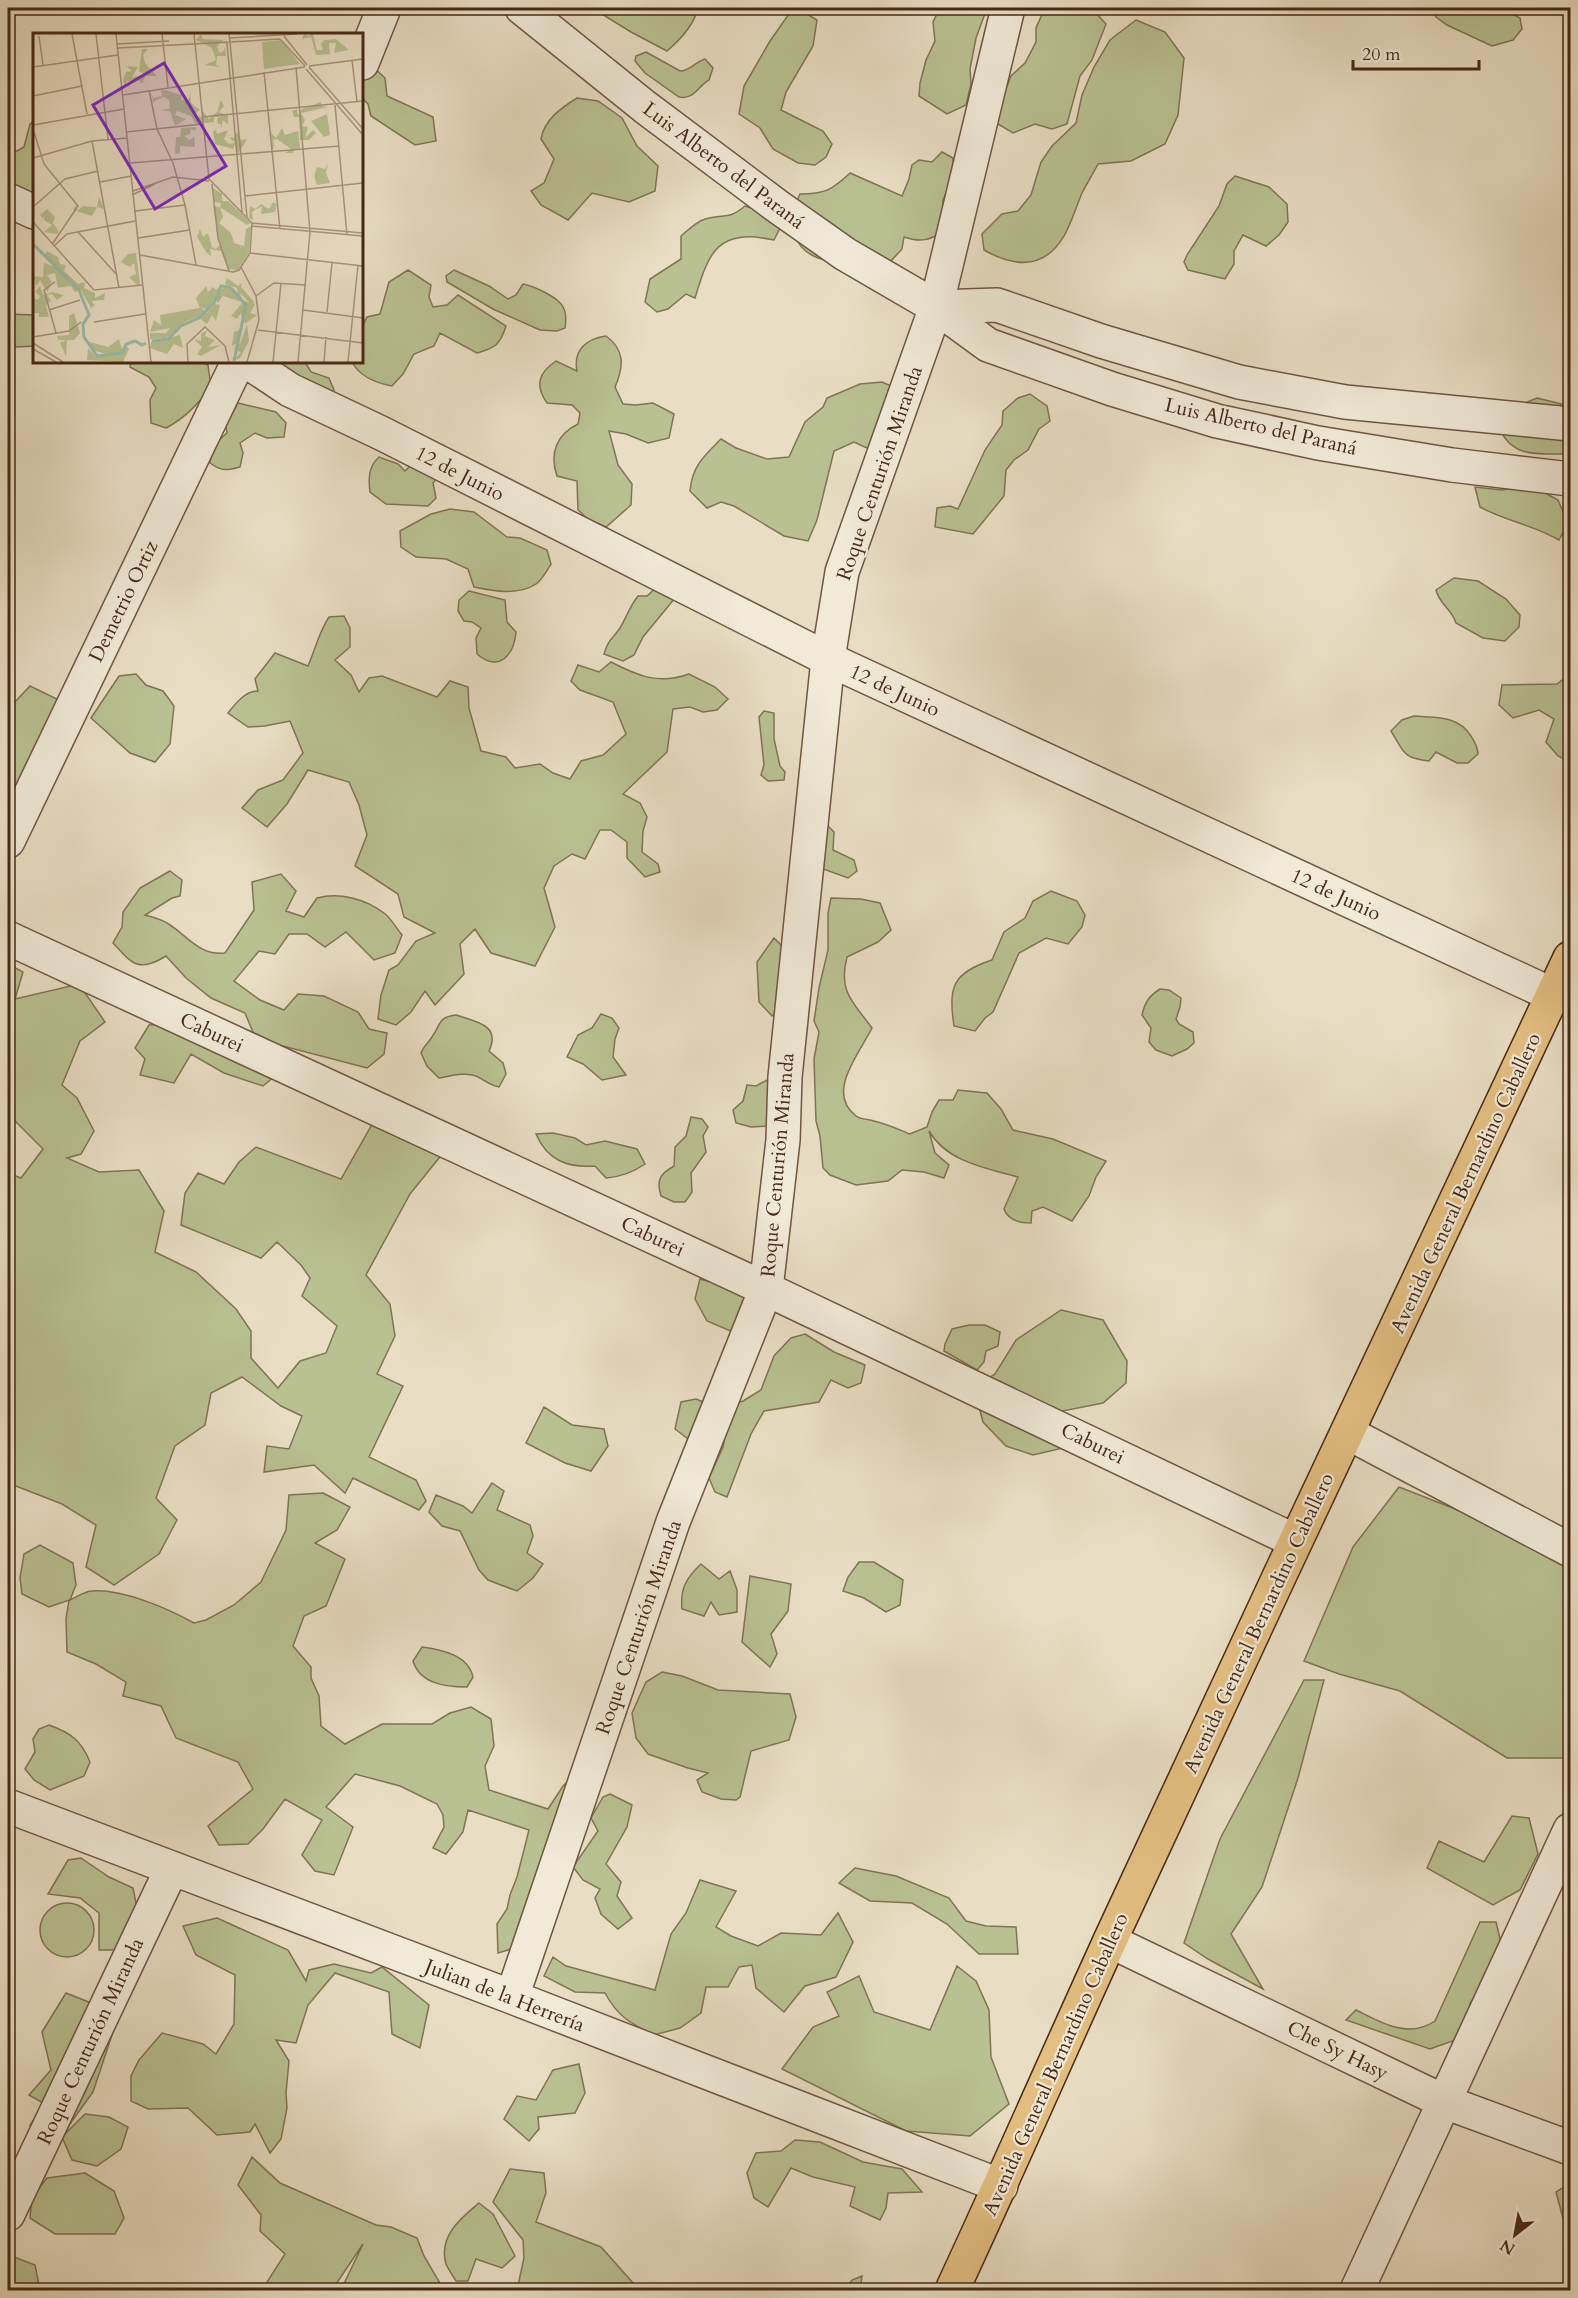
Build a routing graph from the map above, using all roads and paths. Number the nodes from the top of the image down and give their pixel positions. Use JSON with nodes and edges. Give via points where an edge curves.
{"nodes":[{"id":1,"x":384,"y":8,"type":"edge"},
{"id":2,"x":522,"y":8,"type":"edge"},
{"id":3,"x":1008,"y":8,"type":"edge"},
{"id":4,"x":363,"y":60,"type":"edge"},
{"id":5,"x":8,"y":200,"type":"edge"},
{"id":6,"x":33,"y":212,"type":"edge"},
{"id":7,"x":936,"y":308,"type":"junction"},
{"id":8,"x":238,"y":363,"type":"edge"},
{"id":9,"x":250,"y":363,"type":"edge"},
{"id":10,"x":1345,"y":402,"type":"junction"},
{"id":11,"x":1570,"y":424,"type":"edge"},
{"id":12,"x":1340,"y":446,"type":"junction"},
{"id":13,"x":1570,"y":479,"type":"edge"},
{"id":14,"x":828,"y":658,"type":"junction"},
{"id":15,"x":8,"y":841,"type":"edge"},
{"id":16,"x":8,"y":938,"type":"edge"},
{"id":17,"x":1570,"y":958,"type":"edge"},
{"id":18,"x":1553,"y":995,"type":"junction"},
{"id":19,"x":766,"y":1289,"type":"junction"},
{"id":20,"x":1348,"y":1433,"type":"junction"},
{"id":21,"x":1295,"y":1541,"type":"junction"},
{"id":22,"x":1570,"y":1550,"type":"edge"},
{"id":23,"x":8,"y":1806,"type":"edge"},
{"id":24,"x":1570,"y":1830,"type":"edge"},
{"id":25,"x":172,"y":1868,"type":"junction"},
{"id":26,"x":1110,"y":1941,"type":"junction"},
{"id":27,"x":512,"y":1997,"type":"junction"},
{"id":28,"x":1445,"y":2102,"type":"junction"},
{"id":29,"x":1570,"y":2148,"type":"edge"},
{"id":30,"x":1001,"y":2186,"type":"junction"},
{"id":31,"x":8,"y":2214,"type":"edge"},
{"id":32,"x":952,"y":2290,"type":"edge"},
{"id":33,"x":1357,"y":2290,"type":"edge"}],
"edges":[{"from":1,"to":4,"type":"street"},
{"from":2,"to":7,"type":"street","name":"Luis Alberto del Paraná","via":[[777,206],[845,254]]},
{"from":3,"to":7,"type":"street","name":"Roque Centurión Miranda"},
{"from":5,"to":6,"type":"street"},
{"from":7,"to":10,"type":"street","name":"Luis Alberto del Paraná","via":[[997,304],[1101,341],[1239,382]]},
{"from":7,"to":12,"type":"street","name":"Luis Alberto del Paraná","via":[[988,345],[1112,389],[1217,421]]},
{"from":7,"to":14,"type":"street","name":"Roque Centurión Miranda","via":[[842,572]]},
{"from":8,"to":15,"type":"street","name":"Demetrio Ortiz"},
{"from":9,"to":14,"type":"street","name":"12 de Junio","via":[[290,390]]},
{"from":10,"to":11,"type":"street","name":"Luis Alberto del Paraná"},
{"from":10,"to":12,"type":"street"},
{"from":12,"to":13,"type":"street","name":"Luis Alberto del Paraná"},
{"from":14,"to":18,"type":"street","name":"12 de Junio"},
{"from":14,"to":19,"type":"street","name":"Roque Centurión Miranda"},
{"from":16,"to":19,"type":"street","name":"Caburei"},
{"from":17,"to":18,"type":"main road","name":"Avenida General Bernardino Caballero"},
{"from":18,"to":20,"type":"main road","name":"Avenida General Bernardino Caballero"},
{"from":19,"to":21,"type":"street","name":"Caburei"},
{"from":19,"to":27,"type":"street","name":"Roque Centurión Miranda","via":[[673,1522]]},
{"from":20,"to":21,"type":"main road","name":"Avenida General Bernardino Caballero"},
{"from":20,"to":22,"type":"street"},
{"from":21,"to":26,"type":"main road","name":"Avenida General Bernardino Caballero"},
{"from":23,"to":25,"type":"street","name":"Julian de la Herrería"},
{"from":24,"to":28,"type":"street"},
{"from":25,"to":27,"type":"street","name":"Julian de la Herrería"},
{"from":25,"to":31,"type":"street","name":"Roque Centurión Miranda"},
{"from":26,"to":28,"type":"street","name":"Che Sy Hasy"},
{"from":26,"to":30,"type":"main road","name":"Avenida General Bernardino Caballero"},
{"from":27,"to":30,"type":"street","name":"Julian de la Herrería"},
{"from":28,"to":29,"type":"street","name":"Che Sy Hasy"},
{"from":28,"to":33,"type":"street"},
{"from":30,"to":32,"type":"main road","name":"Avenida General Bernardino Caballero"}]}
